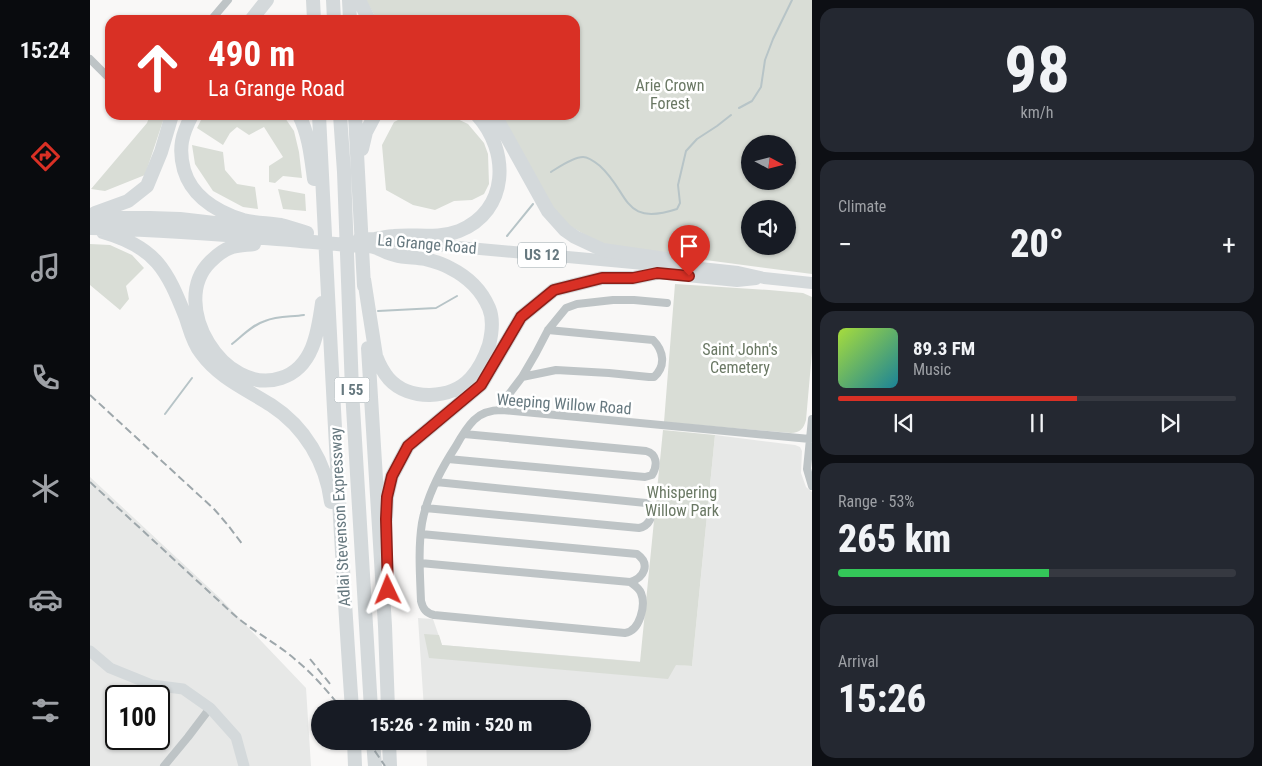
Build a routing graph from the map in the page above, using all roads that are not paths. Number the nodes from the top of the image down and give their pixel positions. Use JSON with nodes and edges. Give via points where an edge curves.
{"nodes":[{"id":1,"x":228,"y":0,"type":"edge"},
{"id":2,"x":267,"y":0,"type":"edge"},
{"id":3,"x":313,"y":0,"type":"edge"},
{"id":4,"x":333,"y":0,"type":"edge"},
{"id":5,"x":349,"y":0,"type":"edge"},
{"id":6,"x":359,"y":0,"type":"edge"},
{"id":7,"x":215,"y":15,"type":"edge"},
{"id":8,"x":255,"y":15,"type":"edge"},
{"id":9,"x":314,"y":15,"type":"edge"},
{"id":10,"x":334,"y":15,"type":"edge"},
{"id":11,"x":350,"y":15,"type":"edge"},
{"id":12,"x":366,"y":15,"type":"edge"},
{"id":13,"x":90,"y":59,"type":"edge"},
{"id":14,"x":105,"y":75,"type":"edge"},
{"id":15,"x":171,"y":120,"type":"edge"},
{"id":16,"x":189,"y":120,"type":"edge"},
{"id":17,"x":301,"y":120,"type":"edge"},
{"id":18,"x":319,"y":120,"type":"edge"},
{"id":19,"x":340,"y":120,"type":"edge"},
{"id":20,"x":355,"y":120,"type":"edge"},
{"id":21,"x":372,"y":120,"type":"edge"},
{"id":22,"x":481,"y":120,"type":"edge"},
{"id":23,"x":497,"y":120,"type":"edge"},
{"id":24,"x":360,"y":192,"type":"junction"},
{"id":25,"x":90,"y":216,"type":"edge"},
{"id":26,"x":324,"y":216,"type":"junction"},
{"id":27,"x":90,"y":229,"type":"edge"},
{"id":28,"x":282,"y":235,"type":"junction"},
{"id":29,"x":307,"y":237,"type":"junction"},
{"id":30,"x":373,"y":243,"type":"junction"},
{"id":31,"x":394,"y":245,"type":"junction"},
{"id":32,"x":326,"y":265,"type":"junction"},
{"id":33,"x":691,"y":267,"type":"junction"},
{"id":34,"x":657,"y":273,"type":"junction"},
{"id":35,"x":764,"y":278,"type":"junction"},
{"id":36,"x":364,"y":279,"type":"junction"},
{"id":37,"x":812,"y":283,"type":"edge"},
{"id":38,"x":667,"y":303,"type":"dead end"},
{"id":39,"x":548,"y":330,"type":"junction"},
{"id":40,"x":522,"y":377,"type":"junction"},
{"id":41,"x":502,"y":410,"type":"junction"},
{"id":42,"x":812,"y":419,"type":"edge"},
{"id":43,"x":464,"y":434,"type":"junction"},
{"id":44,"x":810,"y":439,"type":"junction"},
{"id":45,"x":448,"y":458,"type":"junction"},
{"id":46,"x":436,"y":482,"type":"junction"},
{"id":47,"x":812,"y":486,"type":"edge"},
{"id":48,"x":425,"y":508,"type":"junction"},
{"id":49,"x":420,"y":534,"type":"junction"},
{"id":50,"x":420,"y":563,"type":"junction"},
{"id":51,"x":630,"y":582,"type":"junction"},
{"id":52,"x":345,"y":613,"type":"junction"},
{"id":53,"x":385,"y":626,"type":"junction"},
{"id":54,"x":90,"y":651,"type":"edge"},
{"id":55,"x":351,"y":700,"type":"edge"},
{"id":56,"x":371,"y":700,"type":"edge"},
{"id":57,"x":388,"y":700,"type":"edge"},
{"id":58,"x":210,"y":708,"type":"junction"},
{"id":59,"x":354,"y":750,"type":"edge"},
{"id":60,"x":374,"y":750,"type":"edge"},
{"id":61,"x":389,"y":750,"type":"edge"},
{"id":62,"x":355,"y":764,"type":"edge"},
{"id":63,"x":164,"y":766,"type":"edge"},
{"id":64,"x":244,"y":766,"type":"edge"},
{"id":65,"x":375,"y":766,"type":"edge"},
{"id":66,"x":390,"y":766,"type":"edge"}],
"edges":[{"from":1,"to":7,"type":"street"},
{"from":2,"to":8,"type":"highway"},
{"from":3,"to":9,"type":"highway"},
{"from":4,"to":10,"type":"highway"},
{"from":5,"to":11,"type":"highway"},
{"from":6,"to":12,"type":"highway"},
{"from":13,"to":14,"type":"street"},
{"from":15,"to":25,"type":"highway","via":[[146,186],[128,201]]},
{"from":16,"to":28,"type":"highway","via":[[181,144],[182,160],[194,190],[216,209]]},
{"from":17,"to":26,"type":"highway"},
{"from":18,"to":26,"type":"highway","name":"Adlai Stevenson Expressway","number":"I 55"},
{"from":19,"to":56,"type":"highway","name":"Adlai Stevenson Expressway","number":"I 55"},
{"from":20,"to":24,"type":"highway"},
{"from":21,"to":24,"type":"highway","via":[[363,140]]},
{"from":22,"to":31,"type":"highway","via":[[492,137],[500,165],[498,185],[487,210],[467,227],[449,234]]},
{"from":23,"to":33,"type":"highway","via":[[548,211],[565,230],[603,250],[673,260]]},
{"from":24,"to":36,"type":"highway"},
{"from":25,"to":28,"type":"highway","via":[[180,219]]},
{"from":26,"to":32,"type":"highway","name":"Adlai Stevenson Expressway","number":"I 55"},
{"from":27,"to":28,"type":"highway"},
{"from":27,"to":52,"type":"highway","via":[[126,240],[149,254],[167,275],[200,352],[212,367],[290,419],[313,449],[329,488]]},
{"from":28,"to":29,"type":"highway"},
{"from":28,"to":29,"type":"highway"},
{"from":28,"to":32,"type":"highway","via":[[254,244],[232,246],[218,253],[197,283],[197,318],[216,353],[236,372],[260,381],[276,380],[293,372],[305,360],[316,338]]},
{"from":29,"to":30,"type":"highway","name":"La Grange Road"},
{"from":30,"to":31,"type":"highway"},
{"from":30,"to":31,"type":"highway"},
{"from":31,"to":33,"type":"main road","name":"La Grange Road","number":"US 12"},
{"from":31,"to":34,"type":"main road","name":"La Grange Road","number":"US 12"},
{"from":31,"to":36,"type":"highway","via":[[450,268],[470,280],[481,292],[491,315],[491,338],[479,367],[470,379],[458,388],[432,396],[407,392],[395,385],[376,356]]},
{"from":32,"to":52,"type":"highway","name":"Adlai Stevenson Expressway","number":"I 55"},
{"from":33,"to":35,"type":"main road","name":"La Grange Road","number":"US 12"},
{"from":34,"to":35,"type":"main road","name":"La Grange Road","number":"US 12","via":[[737,281]]},
{"from":34,"to":53,"type":"highway","via":[[633,278],[602,278],[554,290],[521,317],[481,385],[408,446],[392,476],[387,497],[388,608]]},
{"from":35,"to":37,"type":"main road","name":"La Grange Road","number":"US 12"},
{"from":36,"to":53,"type":"highway"},
{"from":38,"to":39,"type":"street","via":[[613,300],[577,304],[566,308]]},
{"from":39,"to":40,"type":"street"},
{"from":39,"to":40,"type":"street","via":[[653,340],[663,356],[659,371],[654,377],[556,370]]},
{"from":40,"to":41,"type":"street","via":[[506,398]]},
{"from":41,"to":43,"type":"street","name":"Weeping Willow Road","via":[[486,412],[473,421]]},
{"from":41,"to":44,"type":"street","name":"Weeping Willow Road"},
{"from":42,"to":44,"type":"street"},
{"from":43,"to":45,"type":"street","name":"Weeping Willow Road"},
{"from":43,"to":45,"type":"street","via":[[646,451],[654,456],[656,469],[645,477]]},
{"from":44,"to":47,"type":"street","via":[[807,470]]},
{"from":45,"to":46,"type":"street","name":"Weeping Willow Road"},
{"from":46,"to":48,"type":"street","name":"Weeping Willow Road"},
{"from":46,"to":48,"type":"street","via":[[646,503],[651,506],[652,514],[648,523],[639,528]]},
{"from":48,"to":49,"type":"street","name":"Weeping Willow Road"},
{"from":49,"to":50,"type":"street","name":"Weeping Willow Road"},
{"from":49,"to":51,"type":"street","via":[[634,553],[640,556],[644,570],[640,578]]},
{"from":50,"to":51,"type":"street"},
{"from":50,"to":51,"type":"street","name":"Weeping Willow Road","via":[[422,606],[434,615],[625,633],[634,630],[639,622],[642,598],[639,589]]},
{"from":52,"to":55,"type":"highway","name":"Adlai Stevenson Expressway","number":"I 55"},
{"from":53,"to":57,"type":"highway"},
{"from":54,"to":58,"type":"street","via":[[110,668],[152,684],[183,690]]},
{"from":58,"to":63,"type":"street"},
{"from":58,"to":64,"type":"street","via":[[236,736]]},
{"from":59,"to":62,"type":"highway"},
{"from":60,"to":65,"type":"highway"},
{"from":61,"to":66,"type":"highway"}]}
